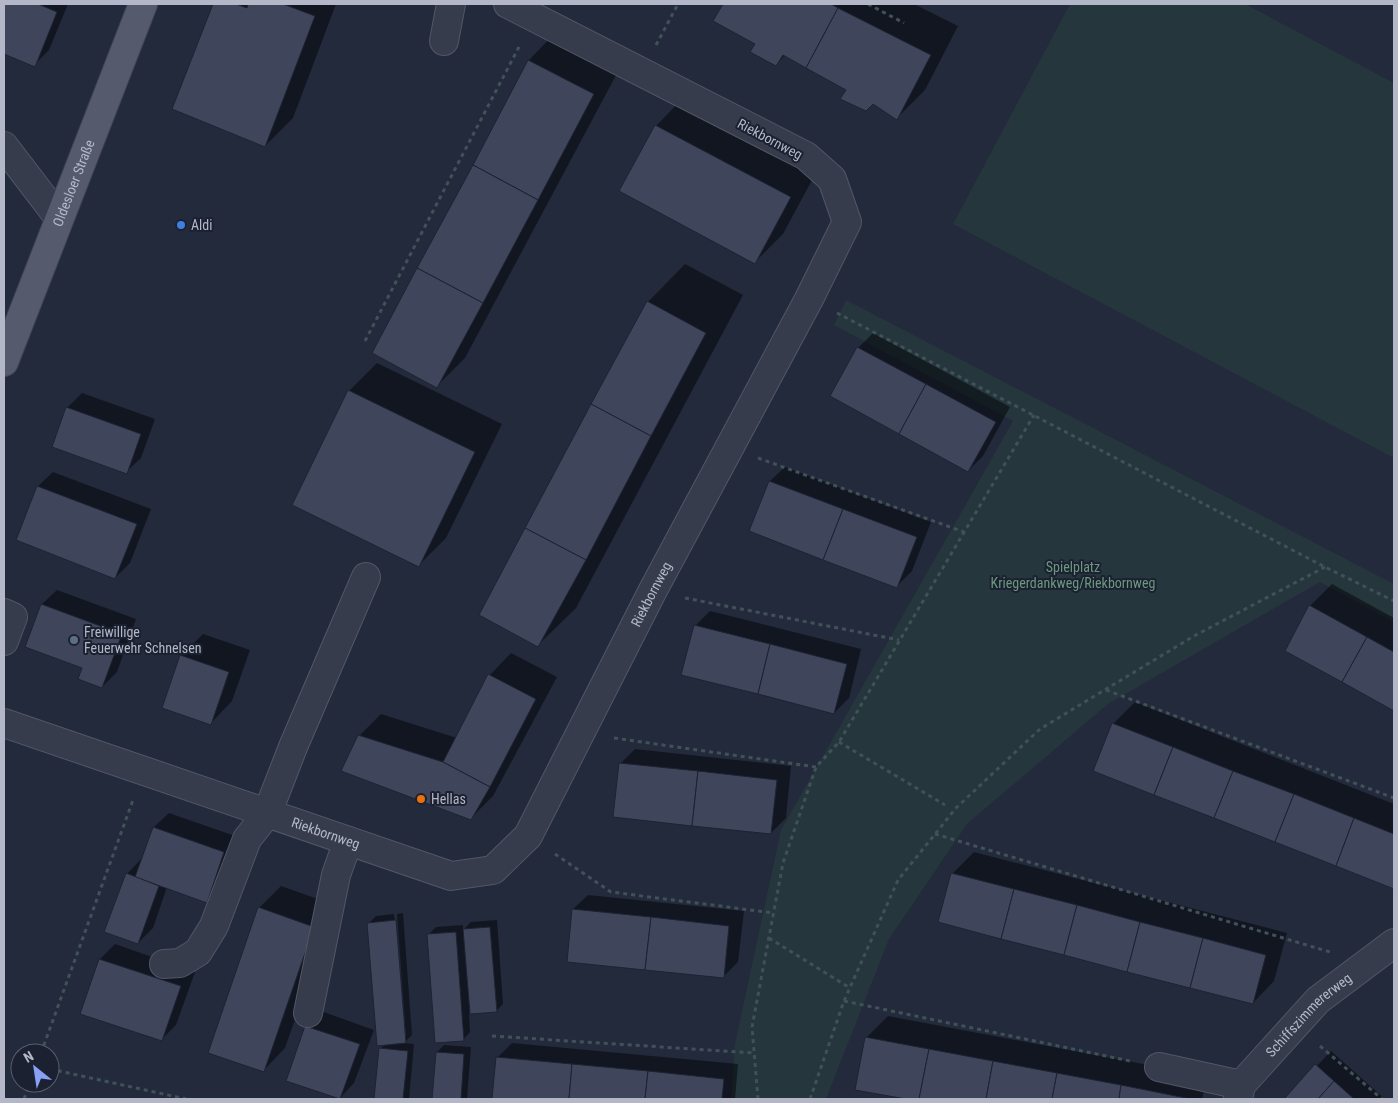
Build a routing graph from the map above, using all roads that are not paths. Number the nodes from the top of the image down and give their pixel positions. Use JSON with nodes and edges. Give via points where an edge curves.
{"nodes":[{"id":1,"x":143,"y":4,"type":"edge"},
{"id":2,"x":451,"y":4,"type":"edge"},
{"id":3,"x":518,"y":9,"type":"edge"},
{"id":4,"x":444,"y":41,"type":"dead end"},
{"id":5,"x":4,"y":146,"type":"edge"},
{"id":6,"x":59,"y":218,"type":"junction"},
{"id":7,"x":4,"y":362,"type":"edge"},
{"id":8,"x":366,"y":577,"type":"dead end"},
{"id":9,"x":4,"y":613,"type":"edge"},
{"id":10,"x":4,"y":641,"type":"edge"},
{"id":11,"x":4,"y":723,"type":"edge"},
{"id":12,"x":267,"y":814,"type":"junction"},
{"id":13,"x":348,"y":841,"type":"junction"},
{"id":14,"x":1394,"y":943,"type":"edge"},
{"id":15,"x":164,"y":964,"type":"dead end"},
{"id":16,"x":308,"y":1013,"type":"dead end"},
{"id":17,"x":1159,"y":1067,"type":"road end"},
{"id":18,"x":1240,"y":1092,"type":"edge"}],
"edges":[{"from":1,"to":6,"type":"main road","name":"Oldesloer Straße"},
{"from":2,"to":4,"type":"street"},
{"from":3,"to":13,"type":"street","name":"Riekbornweg","via":[[806,156],[832,179],[847,222],[528,836],[493,870],[451,876]]},
{"from":5,"to":6,"type":"street"},
{"from":6,"to":7,"type":"main road","name":"Oldesloer Straße"},
{"from":8,"to":12,"type":"street"},
{"from":9,"to":10,"type":"street","via":[[13,617]]},
{"from":11,"to":12,"type":"street","name":"Riekbornweg"},
{"from":12,"to":13,"type":"street","name":"Riekbornweg"},
{"from":12,"to":15,"type":"street","via":[[247,838],[214,926],[198,952],[180,963]]},
{"from":13,"to":16,"type":"street","via":[[336,875]]},
{"from":14,"to":18,"type":"street","name":"Schiffszimmererweg","via":[[1318,1000]]},
{"from":17,"to":18,"type":"street"}]}
